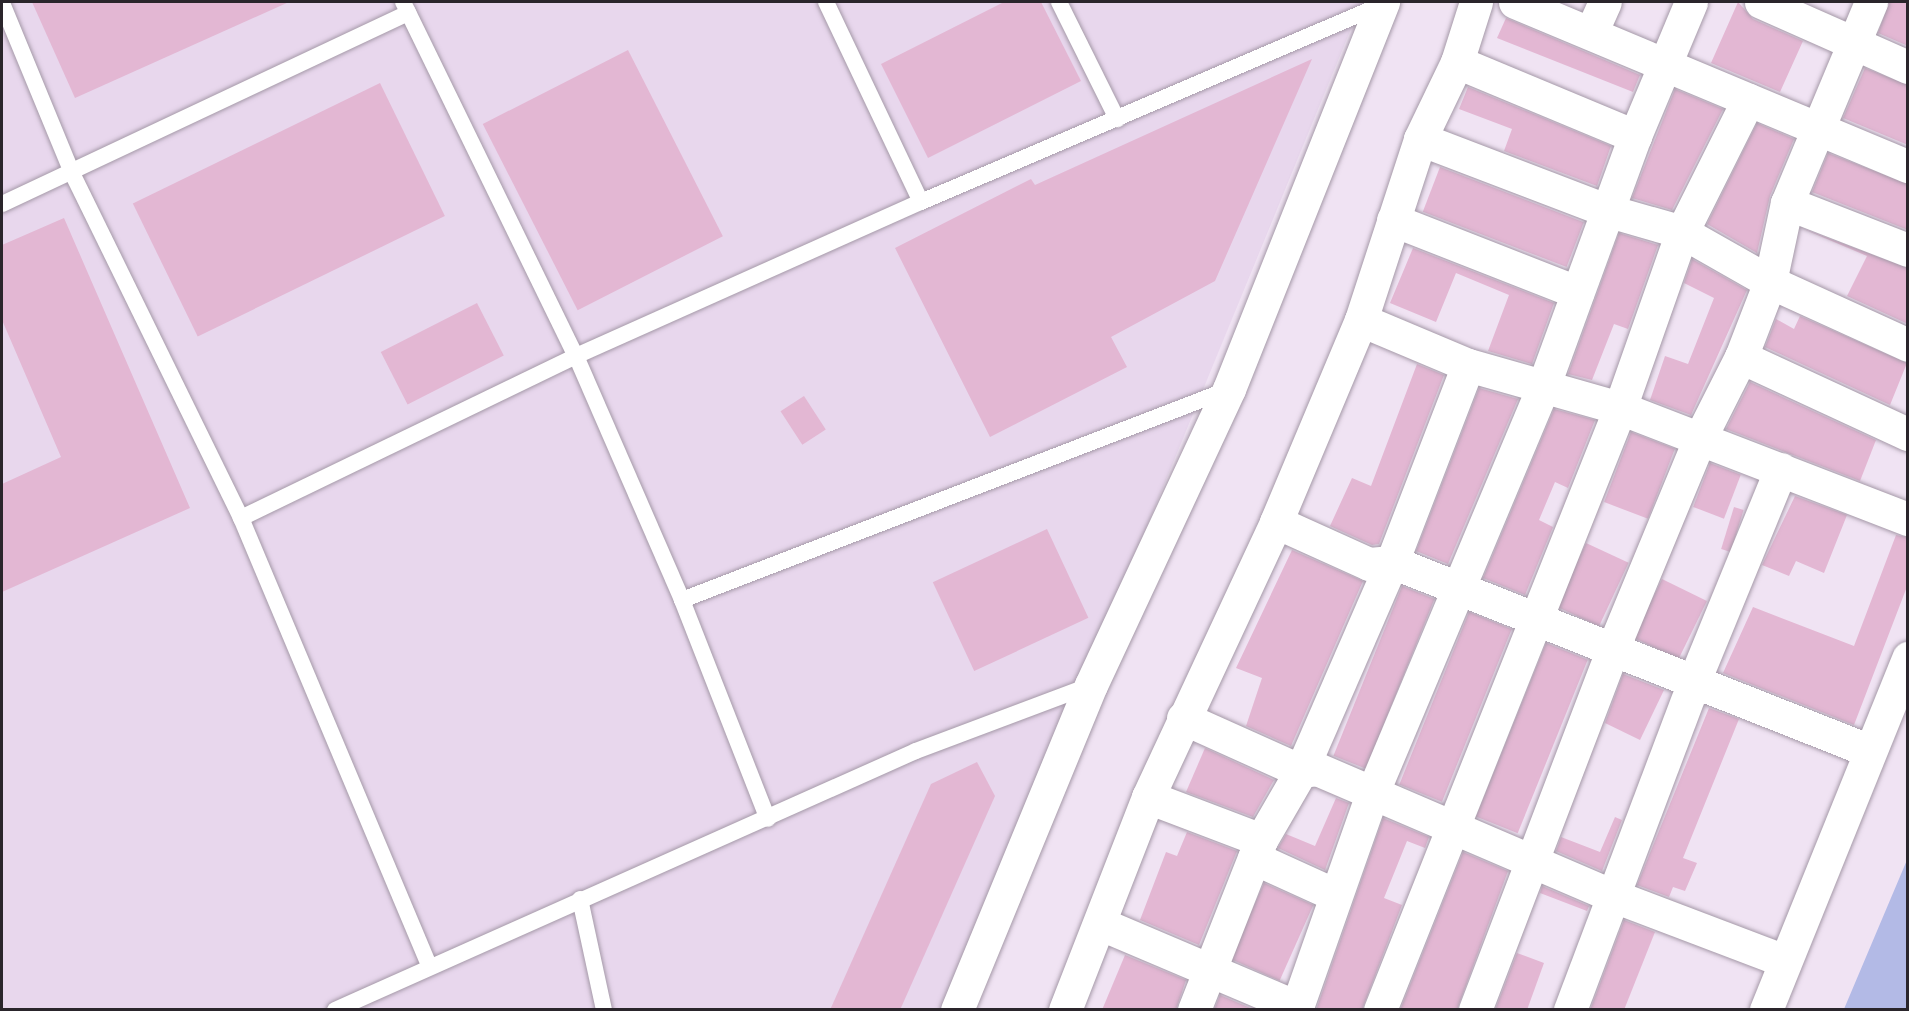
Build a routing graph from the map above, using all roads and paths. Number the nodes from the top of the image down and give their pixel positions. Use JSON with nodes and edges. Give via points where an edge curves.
{"nodes":[{"id":1,"x":826,"y":2,"type":"edge"},
{"id":2,"x":1059,"y":2,"type":"edge"},
{"id":3,"x":1476,"y":2,"type":"edge"},
{"id":4,"x":1515,"y":2,"type":"edge"},
{"id":5,"x":1605,"y":2,"type":"edge"},
{"id":6,"x":1761,"y":2,"type":"edge"},
{"id":7,"x":1871,"y":2,"type":"edge"},
{"id":8,"x":2,"y":3,"type":"edge"},
{"id":9,"x":1382,"y":3,"type":"edge"},
{"id":10,"x":1682,"y":4,"type":"edge"},
{"id":11,"x":405,"y":7,"type":"edge"},
{"id":12,"x":1591,"y":33,"type":"junction"},
{"id":13,"x":1857,"y":42,"type":"junction"},
{"id":14,"x":1457,"y":62,"type":"junction"},
{"id":15,"x":1663,"y":64,"type":"junction"},
{"id":16,"x":1908,"y":67,"type":"edge"},
{"id":17,"x":1748,"y":100,"type":"junction"},
{"id":18,"x":1117,"y":119,"type":"junction"},
{"id":19,"x":1818,"y":129,"type":"junction"},
{"id":20,"x":1635,"y":136,"type":"junction"},
{"id":21,"x":1420,"y":139,"type":"junction"},
{"id":22,"x":1908,"y":166,"type":"edge"},
{"id":23,"x":72,"y":173,"type":"junction"},
{"id":24,"x":921,"y":202,"type":"junction"},
{"id":25,"x":1787,"y":203,"type":"junction"},
{"id":26,"x":2,"y":204,"type":"edge"},
{"id":27,"x":1609,"y":211,"type":"junction"},
{"id":28,"x":1393,"y":220,"type":"junction"},
{"id":29,"x":1682,"y":232,"type":"junction"},
{"id":30,"x":1908,"y":250,"type":"edge"},
{"id":31,"x":1770,"y":282,"type":"junction"},
{"id":32,"x":1577,"y":292,"type":"junction"},
{"id":33,"x":1360,"y":320,"type":"junction"},
{"id":34,"x":1908,"y":345,"type":"edge"},
{"id":35,"x":576,"y":356,"type":"junction"},
{"id":36,"x":1741,"y":357,"type":"junction"},
{"id":37,"x":1468,"y":365,"type":"junction"},
{"id":38,"x":1230,"y":389,"type":"junction"},
{"id":39,"x":1542,"y":390,"type":"junction"},
{"id":40,"x":1620,"y":408,"type":"junction"},
{"id":41,"x":1908,"y":434,"type":"edge"},
{"id":42,"x":1700,"y":438,"type":"junction"},
{"id":43,"x":1781,"y":469,"type":"junction"},
{"id":44,"x":241,"y":518,"type":"junction"},
{"id":45,"x":1908,"y":519,"type":"edge"},
{"id":46,"x":1276,"y":522,"type":"junction"},
{"id":47,"x":1392,"y":562,"type":"junction"},
{"id":48,"x":1461,"y":588,"type":"junction"},
{"id":49,"x":682,"y":600,"type":"junction"},
{"id":50,"x":1534,"y":618,"type":"junction"},
{"id":51,"x":1613,"y":648,"type":"junction"},
{"id":52,"x":1908,"y":658,"type":"edge"},
{"id":53,"x":1694,"y":681,"type":"junction"},
{"id":54,"x":1091,"y":685,"type":"junction"},
{"id":55,"x":1183,"y":718,"type":"junction"},
{"id":56,"x":1870,"y":752,"type":"junction"},
{"id":57,"x":1301,"y":771,"type":"junction"},
{"id":58,"x":1372,"y":794,"type":"junction"},
{"id":59,"x":1148,"y":797,"type":"junction"},
{"id":60,"x":768,"y":819,"type":"junction"},
{"id":61,"x":1451,"y":823,"type":"junction"},
{"id":62,"x":1257,"y":849,"type":"junction"},
{"id":63,"x":1531,"y":861,"type":"junction"},
{"id":64,"x":1333,"y":894,"type":"junction"},
{"id":65,"x":1611,"y":896,"type":"junction"},
{"id":66,"x":580,"y":899,"type":"junction"},
{"id":67,"x":1101,"y":924,"type":"junction"},
{"id":68,"x":1785,"y":961,"type":"junction"},
{"id":69,"x":429,"y":965,"type":"junction"},
{"id":70,"x":1208,"y":970,"type":"junction"},
{"id":71,"x":1299,"y":1009,"type":"edge"},
{"id":72,"x":334,"y":1010,"type":"edge"},
{"id":73,"x":604,"y":1010,"type":"edge"},
{"id":74,"x":957,"y":1010,"type":"edge"},
{"id":75,"x":1065,"y":1010,"type":"edge"},
{"id":76,"x":1194,"y":1010,"type":"edge"},
{"id":77,"x":1380,"y":1010,"type":"edge"},
{"id":78,"x":1474,"y":1010,"type":"edge"},
{"id":79,"x":1570,"y":1010,"type":"edge"},
{"id":80,"x":1766,"y":1010,"type":"edge"}],
"edges":[{"from":1,"to":24,"type":"lane"},
{"from":2,"to":18,"type":"lane"},
{"from":3,"to":14,"type":"street"},
{"from":4,"to":12,"type":"street"},
{"from":5,"to":12,"type":"street"},
{"from":6,"to":13,"type":"street"},
{"from":7,"to":13,"type":"street"},
{"from":8,"to":23,"type":"lane"},
{"from":9,"to":18,"type":"lane"},
{"from":9,"to":38,"type":"street"},
{"from":10,"to":15,"type":"street"},
{"from":11,"to":23,"type":"lane"},
{"from":11,"to":35,"type":"lane"},
{"from":12,"to":15,"type":"street"},
{"from":13,"to":16,"type":"street"},
{"from":13,"to":19,"type":"street"},
{"from":14,"to":20,"type":"street"},
{"from":14,"to":21,"type":"street"},
{"from":15,"to":17,"type":"street"},
{"from":15,"to":20,"type":"street"},
{"from":17,"to":19,"type":"street"},
{"from":17,"to":29,"type":"street"},
{"from":18,"to":24,"type":"lane"},
{"from":19,"to":22,"type":"street"},
{"from":19,"to":25,"type":"street"},
{"from":20,"to":27,"type":"street"},
{"from":21,"to":27,"type":"street"},
{"from":21,"to":28,"type":"street"},
{"from":23,"to":26,"type":"lane"},
{"from":23,"to":44,"type":"lane"},
{"from":24,"to":35,"type":"lane"},
{"from":25,"to":30,"type":"street"},
{"from":25,"to":31,"type":"street"},
{"from":27,"to":29,"type":"street"},
{"from":27,"to":32,"type":"street"},
{"from":28,"to":32,"type":"street"},
{"from":28,"to":33,"type":"street"},
{"from":29,"to":31,"type":"street"},
{"from":29,"to":40,"type":"street"},
{"from":31,"to":34,"type":"street"},
{"from":31,"to":36,"type":"street"},
{"from":32,"to":39,"type":"street"},
{"from":33,"to":37,"type":"street"},
{"from":33,"to":46,"type":"street"},
{"from":35,"to":44,"type":"lane"},
{"from":35,"to":49,"type":"lane"},
{"from":36,"to":41,"type":"street"},
{"from":36,"to":42,"type":"street"},
{"from":37,"to":39,"type":"street"},
{"from":37,"to":47,"type":"street"},
{"from":38,"to":49,"type":"lane"},
{"from":38,"to":54,"type":"street"},
{"from":39,"to":40,"type":"street"},
{"from":39,"to":48,"type":"street"},
{"from":40,"to":42,"type":"street"},
{"from":40,"to":50,"type":"street"},
{"from":42,"to":43,"type":"street"},
{"from":42,"to":51,"type":"street"},
{"from":43,"to":45,"type":"street"},
{"from":43,"to":53,"type":"street"},
{"from":44,"to":69,"type":"lane"},
{"from":46,"to":47,"type":"street","via":[[1369,564]]},
{"from":46,"to":55,"type":"street"},
{"from":47,"to":48,"type":"street"},
{"from":47,"to":57,"type":"street"},
{"from":48,"to":50,"type":"street"},
{"from":48,"to":58,"type":"street"},
{"from":49,"to":60,"type":"lane"},
{"from":50,"to":51,"type":"street"},
{"from":50,"to":61,"type":"street"},
{"from":51,"to":53,"type":"street"},
{"from":51,"to":63,"type":"street"},
{"from":52,"to":56,"type":"street"},
{"from":53,"to":56,"type":"street"},
{"from":53,"to":65,"type":"street"},
{"from":54,"to":60,"type":"lane","via":[[916,751]]},
{"from":54,"to":74,"type":"street"},
{"from":55,"to":57,"type":"street"},
{"from":55,"to":59,"type":"street"},
{"from":56,"to":68,"type":"street"},
{"from":57,"to":58,"type":"street","via":[[1317,769]]},
{"from":57,"to":62,"type":"street"},
{"from":58,"to":61,"type":"street"},
{"from":58,"to":64,"type":"street"},
{"from":59,"to":62,"type":"street"},
{"from":59,"to":67,"type":"street"},
{"from":60,"to":66,"type":"lane"},
{"from":61,"to":63,"type":"street"},
{"from":61,"to":77,"type":"street"},
{"from":62,"to":64,"type":"street"},
{"from":62,"to":70,"type":"street"},
{"from":63,"to":65,"type":"street"},
{"from":63,"to":78,"type":"street"},
{"from":64,"to":71,"type":"street"},
{"from":65,"to":68,"type":"street"},
{"from":65,"to":79,"type":"street"},
{"from":66,"to":69,"type":"lane"},
{"from":66,"to":73,"type":"lane"},
{"from":67,"to":70,"type":"street"},
{"from":67,"to":75,"type":"street"},
{"from":68,"to":80,"type":"street"},
{"from":69,"to":72,"type":"lane"},
{"from":70,"to":71,"type":"street"},
{"from":70,"to":76,"type":"street"}]}
